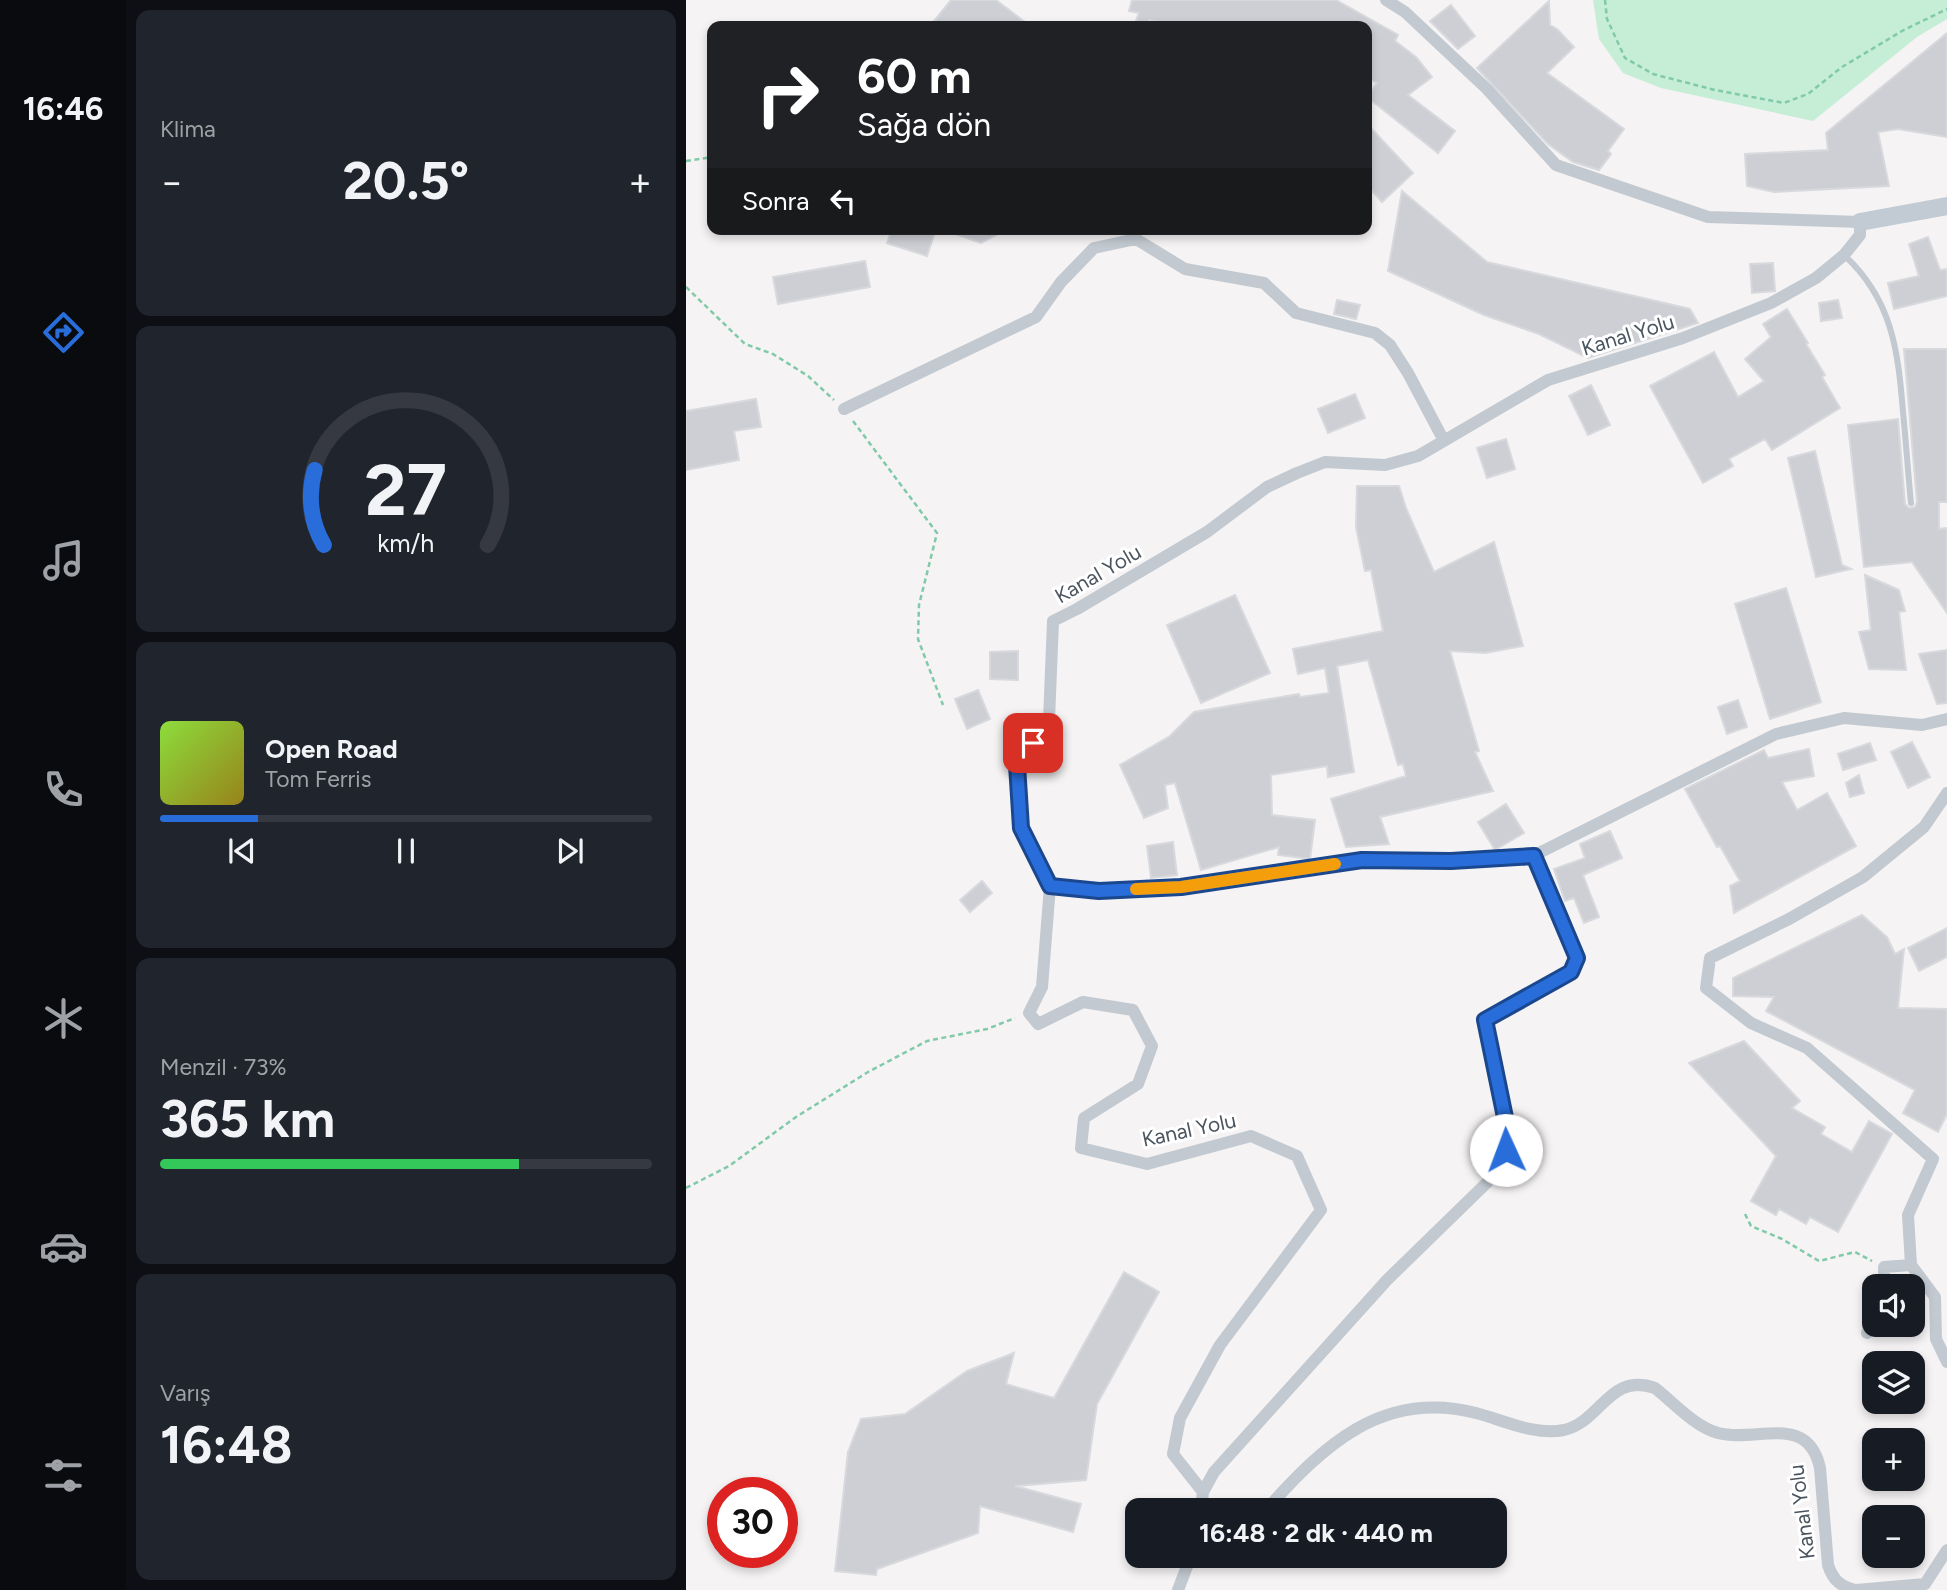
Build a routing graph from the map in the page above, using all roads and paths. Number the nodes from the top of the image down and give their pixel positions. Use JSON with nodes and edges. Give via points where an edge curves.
{"nodes":[{"id":1,"x":1385,"y":0,"type":"edge"},
{"id":2,"x":1605,"y":0,"type":"edge"},
{"id":3,"x":1947,"y":9,"type":"edge"},
{"id":4,"x":707,"y":158,"type":"edge"},
{"id":5,"x":686,"y":161,"type":"edge"},
{"id":6,"x":1947,"y":206,"type":"edge"},
{"id":7,"x":1860,"y":222,"type":"junction"},
{"id":8,"x":1844,"y":255,"type":"junction"},
{"id":9,"x":686,"y":287,"type":"edge"},
{"id":10,"x":844,"y":409,"type":"junction"},
{"id":11,"x":1443,"y":439,"type":"junction"},
{"id":12,"x":1911,"y":503,"type":"dead end"},
{"id":13,"x":943,"y":705,"type":"dead end"},
{"id":14,"x":1947,"y":719,"type":"edge"},
{"id":15,"x":1947,"y":793,"type":"edge"},
{"id":16,"x":1534,"y":856,"type":"junction"},
{"id":17,"x":1050,"y":886,"type":"junction"},
{"id":18,"x":1029,"y":1013,"type":"junction"},
{"id":19,"x":686,"y":1188,"type":"edge"},
{"id":20,"x":1745,"y":1214,"type":"dead end"},
{"id":21,"x":1911,"y":1265,"type":"junction"},
{"id":22,"x":1884,"y":1267,"type":"junction"},
{"id":23,"x":1884,"y":1274,"type":"edge"},
{"id":24,"x":1947,"y":1362,"type":"edge"},
{"id":25,"x":1203,"y":1492,"type":"junction"},
{"id":26,"x":1202,"y":1498,"type":"edge"},
{"id":27,"x":1277,"y":1498,"type":"edge"},
{"id":28,"x":1947,"y":1550,"type":"edge"},
{"id":29,"x":1186,"y":1568,"type":"edge"},
{"id":30,"x":1926,"y":1587,"type":"edge"},
{"id":31,"x":1178,"y":1590,"type":"edge"},
{"id":32,"x":1856,"y":1590,"type":"edge"}],
"edges":[{"from":1,"to":7,"type":"street","via":[[1405,12],[1487,89],[1556,165],[1708,217]]},
{"from":2,"to":3,"type":"path","via":[[1607,19],[1625,58],[1643,69],[1715,90],[1784,103],[1808,94],[1842,67]]},
{"from":4,"to":5,"type":"path"},
{"from":6,"to":7,"type":"street"},
{"from":7,"to":8,"type":"street","name":"Kanal Yolu","via":[[1860,235]]},
{"from":8,"to":11,"type":"street","name":"Kanal Yolu","via":[[1816,278],[1771,303],[1683,338],[1548,380]]},
{"from":8,"to":12,"type":"lane","via":[[1877,296],[1897,348]]},
{"from":9,"to":10,"type":"path","via":[[745,344],[773,354],[808,376]]},
{"from":10,"to":11,"type":"street","via":[[1036,317],[1094,248],[1136,239],[1185,269],[1264,283],[1296,313],[1375,333],[1390,345],[1408,373]]},
{"from":10,"to":13,"type":"path","via":[[937,533],[919,604],[918,639]]},
{"from":11,"to":17,"type":"street","name":"Kanal Yolu","via":[[1418,456],[1385,465],[1325,462],[1297,472],[1266,487],[1207,532],[1054,621],[1049,720],[1017,765],[1021,828]]},
{"from":14,"to":16,"type":"street","via":[[1922,724],[1844,718],[1776,734]]},
{"from":15,"to":21,"type":"street","via":[[1924,827],[1863,877],[1710,958],[1706,988],[1751,1023],[1807,1048],[1933,1159],[1908,1215]]},
{"from":16,"to":17,"type":"street","via":[[1362,860],[1181,887],[1099,891]]},
{"from":16,"to":25,"type":"street","via":[[1577,958],[1571,972],[1485,1020],[1508,1132],[1503,1167],[1387,1280],[1214,1472]]},
{"from":17,"to":18,"type":"street","via":[[1042,987]]},
{"from":18,"to":19,"type":"path","via":[[987,1029],[927,1041],[868,1072],[729,1166]]},
{"from":18,"to":25,"type":"street","name":"Kanal Yolu","via":[[1038,1024],[1083,1002],[1133,1010],[1152,1046],[1138,1084],[1084,1118],[1081,1148],[1147,1164],[1251,1136],[1297,1156],[1321,1210],[1220,1345],[1180,1418],[1173,1454]]},
{"from":20,"to":22,"type":"path","via":[[1751,1226],[1819,1261],[1855,1252]]},
{"from":21,"to":22,"type":"street"},
{"from":21,"to":24,"type":"street","via":[[1935,1297],[1936,1339]]},
{"from":22,"to":23,"type":"street"},
{"from":25,"to":26,"type":"street"},
{"from":27,"to":32,"type":"street","name":"Kanal Yolu","via":[[1332,1445],[1394,1412],[1452,1408],[1539,1431],[1562,1430],[1584,1422],[1624,1387],[1647,1385],[1707,1429],[1794,1435],[1811,1446],[1820,1468],[1831,1575]]},
{"from":28,"to":30,"type":"street"},
{"from":29,"to":31,"type":"street"},
{"from":30,"to":32,"type":"street","name":"Kanal Yolu"}]}
